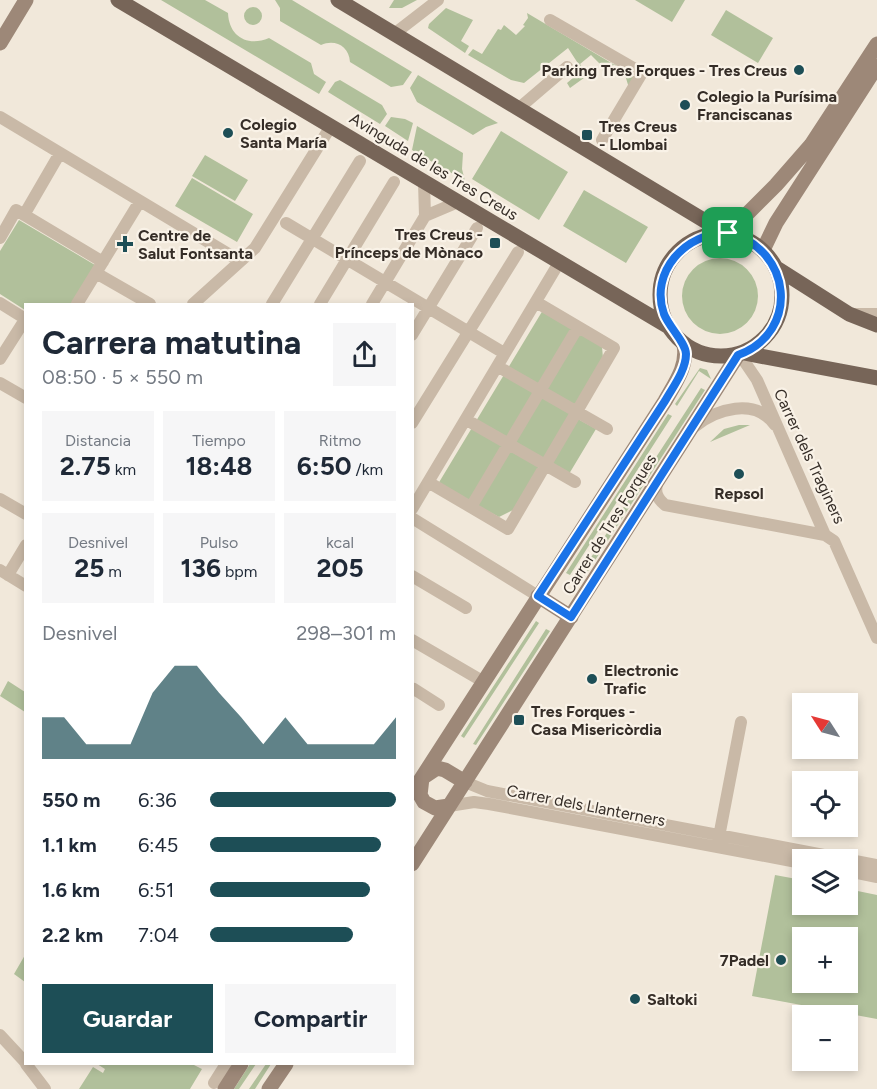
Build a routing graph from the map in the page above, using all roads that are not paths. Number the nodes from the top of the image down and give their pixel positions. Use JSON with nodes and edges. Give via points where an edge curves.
{"nodes":[{"id":1,"x":26,"y":0,"type":"edge"},
{"id":2,"x":118,"y":0,"type":"edge"},
{"id":3,"x":338,"y":0,"type":"edge"},
{"id":4,"x":438,"y":0,"type":"edge"},
{"id":5,"x":550,"y":20,"type":"dead end"},
{"id":6,"x":394,"y":34,"type":"junction"},
{"id":7,"x":0,"y":43,"type":"edge"},
{"id":8,"x":877,"y":44,"type":"edge"},
{"id":9,"x":877,"y":66,"type":"edge"},
{"id":10,"x":567,"y":67,"type":"dead end"},
{"id":11,"x":518,"y":109,"type":"junction"},
{"id":12,"x":0,"y":117,"type":"edge"},
{"id":13,"x":331,"y":126,"type":"junction"},
{"id":14,"x":602,"y":140,"type":"dead end"},
{"id":15,"x":60,"y":153,"type":"junction"},
{"id":16,"x":360,"y":161,"type":"dead end"},
{"id":17,"x":394,"y":182,"type":"dead end"},
{"id":18,"x":424,"y":182,"type":"junction"},
{"id":19,"x":140,"y":201,"type":"junction"},
{"id":20,"x":458,"y":202,"type":"junction"},
{"id":21,"x":13,"y":214,"type":"edge"},
{"id":22,"x":425,"y":216,"type":"junction"},
{"id":23,"x":286,"y":223,"type":"dead end"},
{"id":24,"x":477,"y":228,"type":"dead end"},
{"id":25,"x":727,"y":233,"type":"junction"},
{"id":26,"x":0,"y":238,"type":"edge"},
{"id":27,"x":312,"y":238,"type":"junction"},
{"id":28,"x":763,"y":250,"type":"junction"},
{"id":29,"x":518,"y":252,"type":"dead end"},
{"id":30,"x":348,"y":260,"type":"junction"},
{"id":31,"x":240,"y":261,"type":"junction"},
{"id":32,"x":560,"y":261,"type":"junction"},
{"id":33,"x":99,"y":267,"type":"junction"},
{"id":34,"x":775,"y":267,"type":"junction"},
{"id":35,"x":386,"y":282,"type":"junction"},
{"id":36,"x":536,"y":302,"type":"junction"},
{"id":37,"x":0,"y":303,"type":"edge"},
{"id":38,"x":78,"y":303,"type":"edge"},
{"id":39,"x":149,"y":303,"type":"edge"},
{"id":40,"x":194,"y":303,"type":"edge"},
{"id":41,"x":273,"y":303,"type":"edge"},
{"id":42,"x":322,"y":303,"type":"edge"},
{"id":43,"x":373,"y":303,"type":"edge"},
{"id":44,"x":429,"y":308,"type":"junction"},
{"id":45,"x":849,"y":314,"type":"junction"},
{"id":46,"x":877,"y":314,"type":"edge"},
{"id":47,"x":24,"y":317,"type":"edge"},
{"id":48,"x":877,"y":325,"type":"edge"},
{"id":49,"x":578,"y":327,"type":"junction"},
{"id":50,"x":669,"y":327,"type":"junction"},
{"id":51,"x":414,"y":332,"type":"edge"},
{"id":52,"x":469,"y":332,"type":"junction"},
{"id":53,"x":21,"y":334,"type":"edge"},
{"id":54,"x":684,"y":345,"type":"junction"},
{"id":55,"x":504,"y":353,"type":"junction"},
{"id":56,"x":741,"y":354,"type":"junction"},
{"id":57,"x":0,"y":358,"type":"edge"},
{"id":58,"x":504,"y":370,"type":"dead end"},
{"id":59,"x":877,"y":378,"type":"edge"},
{"id":60,"x":0,"y":383,"type":"edge"},
{"id":61,"x":540,"y":390,"type":"junction"},
{"id":62,"x":24,"y":397,"type":"edge"},
{"id":63,"x":577,"y":412,"type":"junction"},
{"id":64,"x":414,"y":421,"type":"edge"},
{"id":65,"x":472,"y":423,"type":"dead end"},
{"id":66,"x":607,"y":429,"type":"dead end"},
{"id":67,"x":782,"y":434,"type":"junction"},
{"id":68,"x":685,"y":436,"type":"junction"},
{"id":69,"x":508,"y":444,"type":"junction"},
{"id":70,"x":545,"y":465,"type":"junction"},
{"id":71,"x":659,"y":479,"type":"junction"},
{"id":72,"x":428,"y":482,"type":"junction"},
{"id":73,"x":575,"y":482,"type":"dead end"},
{"id":74,"x":0,"y":500,"type":"edge"},
{"id":75,"x":414,"y":506,"type":"edge"},
{"id":76,"x":471,"y":507,"type":"junction"},
{"id":77,"x":24,"y":513,"type":"edge"},
{"id":78,"x":416,"y":521,"type":"edge"},
{"id":79,"x":825,"y":535,"type":"junction"},
{"id":80,"x":24,"y":548,"type":"edge"},
{"id":81,"x":4,"y":573,"type":"edge"},
{"id":82,"x":414,"y":577,"type":"edge"},
{"id":83,"x":24,"y":585,"type":"edge"},
{"id":84,"x":538,"y":596,"type":"junction"},
{"id":85,"x":466,"y":608,"type":"dead end"},
{"id":86,"x":872,"y":616,"type":"edge"},
{"id":87,"x":571,"y":617,"type":"junction"},
{"id":88,"x":877,"y":638,"type":"edge"},
{"id":89,"x":414,"y":641,"type":"edge"},
{"id":90,"x":484,"y":682,"type":"junction"},
{"id":91,"x":414,"y":689,"type":"edge"},
{"id":92,"x":440,"y":705,"type":"dead end"},
{"id":93,"x":741,"y":722,"type":"dead end"},
{"id":94,"x":422,"y":778,"type":"junction"},
{"id":95,"x":465,"y":782,"type":"junction"},
{"id":96,"x":414,"y":790,"type":"edge"},
{"id":97,"x":449,"y":806,"type":"junction"},
{"id":98,"x":718,"y":841,"type":"junction"},
{"id":99,"x":792,"y":860,"type":"edge"},
{"id":100,"x":414,"y":861,"type":"edge"},
{"id":101,"x":877,"y":865,"type":"edge"},
{"id":102,"x":858,"y":874,"type":"edge"},
{"id":103,"x":877,"y":877,"type":"edge"},
{"id":104,"x":0,"y":1035,"type":"edge"},
{"id":105,"x":24,"y":1061,"type":"edge"},
{"id":106,"x":27,"y":1065,"type":"edge"},
{"id":107,"x":226,"y":1065,"type":"edge"},
{"id":108,"x":240,"y":1065,"type":"edge"},
{"id":109,"x":285,"y":1065,"type":"edge"},
{"id":110,"x":219,"y":1086,"type":"edge"},
{"id":111,"x":45,"y":1089,"type":"edge"},
{"id":112,"x":269,"y":1089,"type":"edge"}],
"edges":[{"from":1,"to":7,"type":"main road"},
{"from":2,"to":13,"type":"main road","name":"Avinguda de les Tres Creus"},
{"from":3,"to":6,"type":"main road"},
{"from":4,"to":6,"type":"street"},
{"from":5,"to":14,"type":"street","via":[[642,74]]},
{"from":6,"to":11,"type":"main road"},
{"from":8,"to":25,"type":"main road","via":[[805,152]]},
{"from":9,"to":28,"type":"main road","via":[[776,223]]},
{"from":10,"to":11,"type":"street"},
{"from":11,"to":25,"type":"main road"},
{"from":12,"to":15,"type":"street"},
{"from":13,"to":18,"type":"main road","name":"Avinguda de les Tres Creus"},
{"from":13,"to":31,"type":"street","via":[[255,248]]},
{"from":15,"to":19,"type":"street"},
{"from":15,"to":21,"type":"street"},
{"from":16,"to":27,"type":"street"},
{"from":17,"to":30,"type":"street"},
{"from":18,"to":20,"type":"main road","name":"Avinguda de les Tres Creus"},
{"from":18,"to":22,"type":"street"},
{"from":19,"to":31,"type":"street"},
{"from":19,"to":33,"type":"street"},
{"from":20,"to":22,"type":"street"},
{"from":20,"to":32,"type":"main road","name":"Avinguda de les Tres Creus"},
{"from":21,"to":26,"type":"street"},
{"from":21,"to":33,"type":"street"},
{"from":22,"to":35,"type":"street"},
{"from":23,"to":27,"type":"street"},
{"from":24,"to":44,"type":"street"},
{"from":25,"to":28,"type":"main road","via":[[749,240]]},
{"from":25,"to":50,"type":"main road","via":[[701,237],[675,255],[666,270],[661,303]]},
{"from":27,"to":30,"type":"street"},
{"from":27,"to":41,"type":"street"},
{"from":28,"to":34,"type":"main road"},
{"from":29,"to":52,"type":"street"},
{"from":30,"to":35,"type":"street"},
{"from":30,"to":42,"type":"street"},
{"from":31,"to":40,"type":"street"},
{"from":32,"to":36,"type":"street"},
{"from":32,"to":50,"type":"main road","name":"Avinguda de les Tres Creus"},
{"from":33,"to":38,"type":"street"},
{"from":33,"to":39,"type":"street"},
{"from":34,"to":45,"type":"main road"},
{"from":34,"to":56,"type":"main road","via":[[781,285],[778,316],[765,338]]},
{"from":35,"to":43,"type":"street"},
{"from":35,"to":44,"type":"street"},
{"from":36,"to":49,"type":"street"},
{"from":36,"to":55,"type":"street"},
{"from":37,"to":47,"type":"street"},
{"from":44,"to":51,"type":"street"},
{"from":44,"to":52,"type":"street"},
{"from":45,"to":46,"type":"street"},
{"from":45,"to":48,"type":"main road"},
{"from":49,"to":61,"type":"street"},
{"from":49,"to":63,"type":"street","via":[[614,348]]},
{"from":50,"to":54,"type":"main road"},
{"from":52,"to":55,"type":"street"},
{"from":52,"to":64,"type":"street"},
{"from":53,"to":57,"type":"street"},
{"from":54,"to":56,"type":"main road","via":[[713,357]]},
{"from":54,"to":84,"type":"main road","name":"Carrer de Tres Forques","via":[[682,369],[665,401]]},
{"from":55,"to":72,"type":"street"},
{"from":56,"to":59,"type":"main road"},
{"from":56,"to":67,"type":"street","name":"Carrer dels Traginers"},
{"from":56,"to":68,"type":"main road","name":"Carrer de Tres Forques"},
{"from":58,"to":61,"type":"street"},
{"from":60,"to":62,"type":"street"},
{"from":61,"to":63,"type":"street"},
{"from":61,"to":69,"type":"street"},
{"from":63,"to":66,"type":"street"},
{"from":63,"to":70,"type":"street"},
{"from":65,"to":69,"type":"street"},
{"from":67,"to":68,"type":"street","via":[[764,415],[744,408],[707,417]]},
{"from":67,"to":79,"type":"street","name":"Carrer dels Traginers"},
{"from":68,"to":71,"type":"main road","name":"Carrer de Tres Forques"},
{"from":69,"to":70,"type":"street"},
{"from":69,"to":76,"type":"street"},
{"from":70,"to":73,"type":"street"},
{"from":70,"to":76,"type":"street","via":[[507,529]]},
{"from":71,"to":79,"type":"street","via":[[656,493],[665,505]]},
{"from":71,"to":87,"type":"main road","name":"Carrer de Tres Forques"},
{"from":72,"to":75,"type":"street"},
{"from":72,"to":76,"type":"street"},
{"from":74,"to":77,"type":"street"},
{"from":78,"to":84,"type":"street"},
{"from":79,"to":86,"type":"street","name":"Carrer dels Traginers","via":[[834,542]]},
{"from":80,"to":81,"type":"street"},
{"from":81,"to":83,"type":"street"},
{"from":82,"to":85,"type":"street"},
{"from":84,"to":87,"type":"main road"},
{"from":84,"to":90,"type":"main road","name":"Carrer de Tres Forques"},
{"from":86,"to":88,"type":"street","name":"Carrer dels Traginers"},
{"from":87,"to":95,"type":"main road","name":"Carrer de Tres Forques"},
{"from":89,"to":90,"type":"street"},
{"from":90,"to":94,"type":"main road","name":"Carrer de Tres Forques"},
{"from":91,"to":92,"type":"street"},
{"from":93,"to":98,"type":"street"},
{"from":94,"to":95,"type":"main road","via":[[437,768]]},
{"from":94,"to":96,"type":"main road","name":"Carrer de Tres Forques"},
{"from":94,"to":97,"type":"main road","via":[[420,795],[424,802],[435,808]]},
{"from":95,"to":97,"type":"main road","name":"Carrer de Tres Forques"},
{"from":95,"to":98,"type":"street","name":"Carrer dels Llanterners","via":[[487,791]]},
{"from":97,"to":98,"type":"street","name":"Carrer dels Llanterners","via":[[474,802]]},
{"from":97,"to":100,"type":"main road","name":"Carrer de Tres Forques"},
{"from":98,"to":99,"type":"street","name":"Carrer dels Llanterners"},
{"from":98,"to":101,"type":"street","name":"Carrer dels Llanterners"},
{"from":102,"to":103,"type":"street"},
{"from":104,"to":105,"type":"street"},
{"from":106,"to":111,"type":"street"},
{"from":107,"to":110,"type":"street"},
{"from":108,"to":110,"type":"main road"},
{"from":109,"to":112,"type":"main road"}]}
